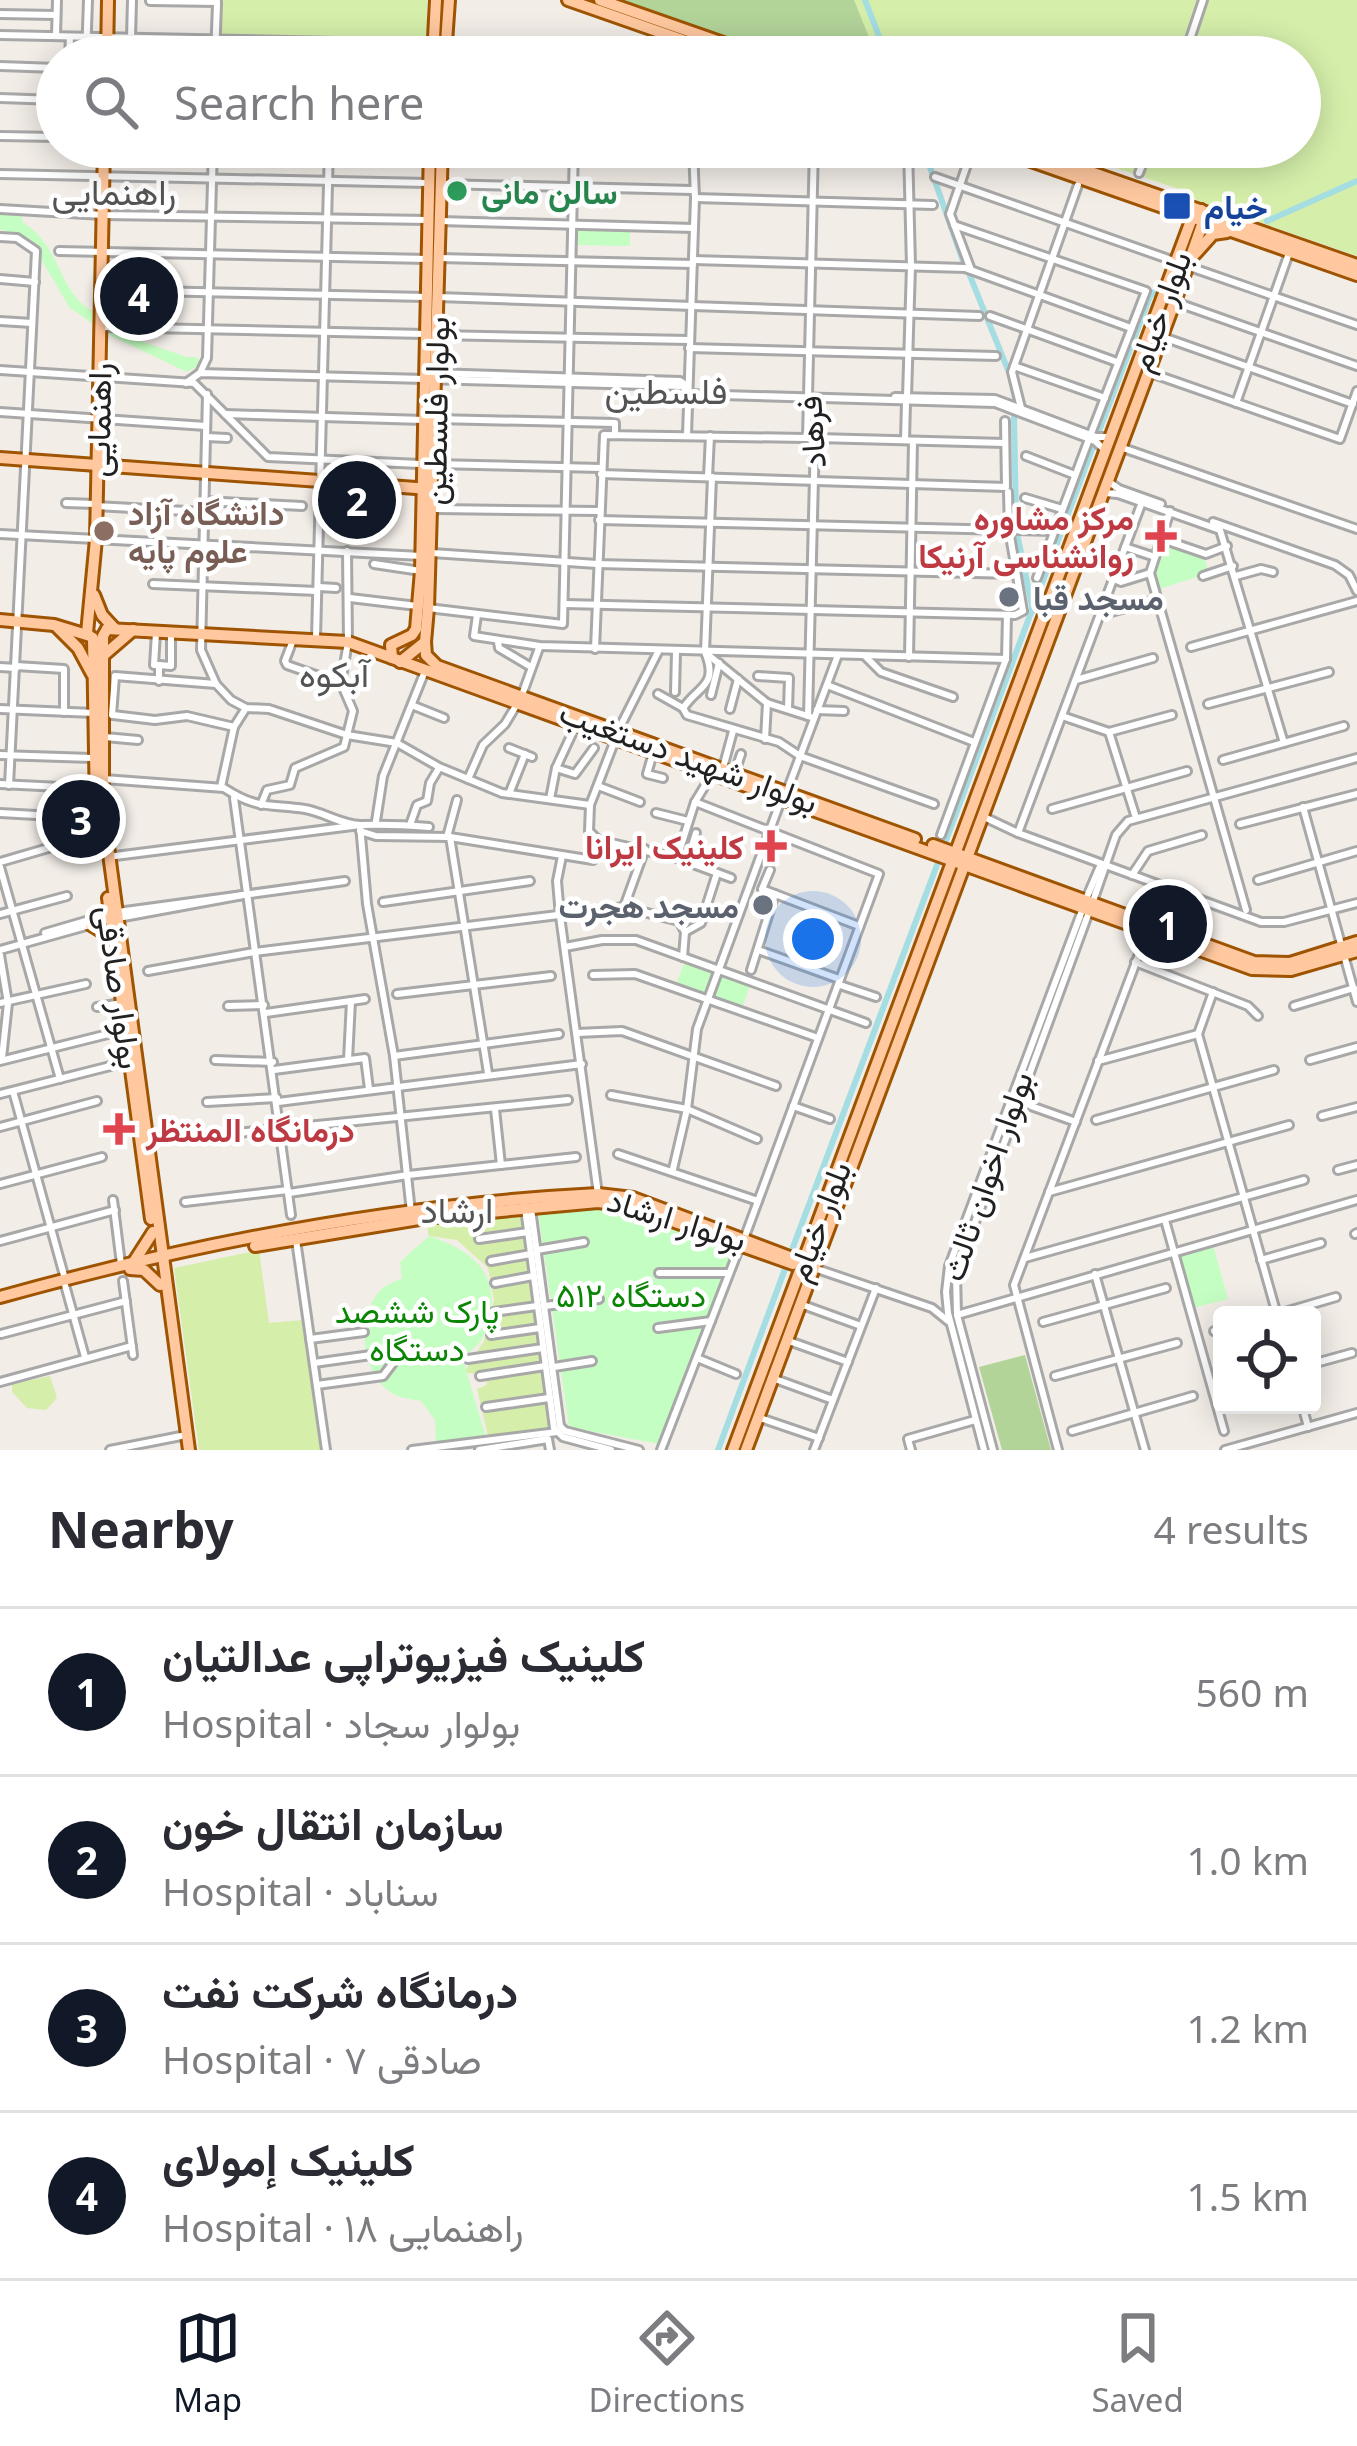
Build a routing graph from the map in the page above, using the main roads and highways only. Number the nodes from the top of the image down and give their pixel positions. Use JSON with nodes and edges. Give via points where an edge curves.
{"nodes":[{"id":1,"x":108,"y":0,"type":"edge"},
{"id":2,"x":568,"y":0,"type":"edge"},
{"id":3,"x":600,"y":0,"type":"edge"},
{"id":4,"x":442,"y":6,"type":"edge"},
{"id":5,"x":107,"y":36,"type":"edge"},
{"id":6,"x":436,"y":36,"type":"edge"},
{"id":7,"x":444,"y":36,"type":"edge"},
{"id":8,"x":670,"y":36,"type":"edge"},
{"id":9,"x":703,"y":36,"type":"edge"},
{"id":10,"x":104,"y":168,"type":"edge"},
{"id":11,"x":433,"y":168,"type":"edge"},
{"id":12,"x":438,"y":168,"type":"edge"},
{"id":13,"x":1053,"y":168,"type":"edge"},
{"id":14,"x":1073,"y":168,"type":"edge"},
{"id":15,"x":435,"y":184,"type":"junction"},
{"id":16,"x":1198,"y":217,"type":"junction"},
{"id":17,"x":1231,"y":232,"type":"junction"},
{"id":18,"x":1184,"y":264,"type":"junction"},
{"id":19,"x":1357,"y":265,"type":"edge"},
{"id":20,"x":1357,"y":275,"type":"edge"},
{"id":21,"x":1147,"y":364,"type":"junction"},
{"id":22,"x":1113,"y":445,"type":"junction"},
{"id":23,"x":0,"y":458,"type":"edge"},
{"id":24,"x":97,"y":464,"type":"junction"},
{"id":25,"x":116,"y":466,"type":"junction"},
{"id":26,"x":97,"y":482,"type":"junction"},
{"id":27,"x":428,"y":489,"type":"junction"},
{"id":28,"x":427,"y":554,"type":"junction"},
{"id":29,"x":93,"y":592,"type":"junction"},
{"id":30,"x":423,"y":607,"type":"junction"},
{"id":31,"x":0,"y":620,"type":"edge"},
{"id":32,"x":54,"y":625,"type":"junction"},
{"id":33,"x":136,"y":628,"type":"junction"},
{"id":34,"x":99,"y":631,"type":"junction"},
{"id":35,"x":426,"y":649,"type":"junction"},
{"id":36,"x":104,"y":655,"type":"junction"},
{"id":37,"x":396,"y":660,"type":"junction"},
{"id":38,"x":432,"y":674,"type":"junction"},
{"id":39,"x":94,"y":681,"type":"junction"},
{"id":40,"x":520,"y":699,"type":"junction"},
{"id":41,"x":103,"y":714,"type":"junction"},
{"id":42,"x":1013,"y":719,"type":"junction"},
{"id":43,"x":616,"y":735,"type":"junction"},
{"id":44,"x":724,"y":771,"type":"junction"},
{"id":45,"x":784,"y":794,"type":"junction"},
{"id":46,"x":961,"y":859,"type":"junction"},
{"id":47,"x":986,"y":873,"type":"junction"},
{"id":48,"x":956,"y":886,"type":"junction"},
{"id":49,"x":1088,"y":905,"type":"junction"},
{"id":50,"x":113,"y":914,"type":"junction"},
{"id":51,"x":114,"y":939,"type":"junction"},
{"id":52,"x":1350,"y":949,"type":"edge"},
{"id":53,"x":473,"y":1209,"type":"junction"},
{"id":54,"x":156,"y":1229,"type":"junction"},
{"id":55,"x":742,"y":1242,"type":"junction"},
{"id":56,"x":189,"y":1250,"type":"junction"},
{"id":57,"x":160,"y":1259,"type":"junction"},
{"id":58,"x":128,"y":1265,"type":"junction"},
{"id":59,"x":806,"y":1265,"type":"junction"},
{"id":60,"x":160,"y":1285,"type":"junction"},
{"id":61,"x":0,"y":1300,"type":"edge"},
{"id":62,"x":184,"y":1445,"type":"edge"},
{"id":63,"x":733,"y":1450,"type":"edge"},
{"id":64,"x":746,"y":1450,"type":"edge"}],
"edges":[{"from":1,"to":5,"type":"main road"},
{"from":2,"to":8,"type":"main road"},
{"from":3,"to":9,"type":"main road"},
{"from":4,"to":6,"type":"main road"},
{"from":4,"to":7,"type":"main road"},
{"from":10,"to":24,"type":"main road","name":"راهنمایی"},
{"from":11,"to":15,"type":"main road","name":"بولوار فلسطین"},
{"from":12,"to":15,"type":"main road","name":"بولوار فلسطین"},
{"from":13,"to":16,"type":"main road"},
{"from":14,"to":16,"type":"main road"},
{"from":15,"to":27,"type":"main road","name":"بولوار فلسطین"},
{"from":16,"to":17,"type":"main road"},
{"from":16,"to":18,"type":"main road","name":"بلوار خیام"},
{"from":16,"to":19,"type":"main road"},
{"from":17,"to":18,"type":"main road","via":[[1213,234]]},
{"from":17,"to":20,"type":"main road"},
{"from":18,"to":21,"type":"main road","name":"بلوار خیام"},
{"from":18,"to":21,"type":"main road","name":"بلوار خیام"},
{"from":21,"to":22,"type":"main road","name":"بلوار خیام"},
{"from":22,"to":42,"type":"main road","name":"بلوار خیام"},
{"from":22,"to":42,"type":"main road","name":"بلوار خیام","via":[[1105,487]]},
{"from":23,"to":24,"type":"main road"},
{"from":24,"to":25,"type":"main road"},
{"from":24,"to":26,"type":"main road","name":"راهنمایی"},
{"from":25,"to":26,"type":"main road"},
{"from":25,"to":27,"type":"main road"},
{"from":26,"to":29,"type":"main road","name":"راهنمایی"},
{"from":27,"to":28,"type":"main road","name":"بولوار فلسطین"},
{"from":28,"to":30,"type":"main road","name":"بولوار فلسطین"},
{"from":28,"to":30,"type":"main road","name":"بولوار فلسطین"},
{"from":29,"to":34,"type":"main road","name":"راهنمایی"},
{"from":29,"to":34,"type":"main road"},
{"from":30,"to":35,"type":"main road","name":"بولوار فلسطین"},
{"from":30,"to":37,"type":"main road","name":"بولوار فلسطین","via":[[412,635],[391,645]]},
{"from":31,"to":32,"type":"main road","name":"بولوار شهید دستغیب"},
{"from":32,"to":34,"type":"main road","name":"بولوار شهید دستغیب"},
{"from":32,"to":39,"type":"main road","via":[[78,647]]},
{"from":33,"to":34,"type":"main road","name":"بولوار شهید دستغیب"},
{"from":33,"to":36,"type":"main road"},
{"from":33,"to":37,"type":"main road","name":"بولوار شهید دستغیب","via":[[316,638]]},
{"from":34,"to":36,"type":"main road","name":"بولوار صادقی"},
{"from":34,"to":39,"type":"main road","name":"بولوار صادقی"},
{"from":35,"to":37,"type":"main road"},
{"from":35,"to":38,"type":"main road","via":[[417,665]]},
{"from":35,"to":40,"type":"main road","name":"بولوار شهید دستغیب","via":[[437,666]]},
{"from":36,"to":41,"type":"main road","name":"بولوار صادقی"},
{"from":37,"to":38,"type":"main road","name":"بولوار شهید دستغیب"},
{"from":38,"to":40,"type":"main road","name":"بولوار شهید دستغیب"},
{"from":39,"to":41,"type":"main road","name":"بولوار صادقی"},
{"from":40,"to":43,"type":"main road","name":"بولوار شهید دستغیب"},
{"from":40,"to":43,"type":"main road","name":"بولوار شهید دستغیب"},
{"from":41,"to":50,"type":"main road","name":"بولوار صادقی"},
{"from":41,"to":50,"type":"main road","name":"بولوار صادقی","via":[[97,819]]},
{"from":42,"to":46,"type":"main road","name":"بلوار خیام"},
{"from":42,"to":46,"type":"main road","name":"بلوار خیام"},
{"from":43,"to":44,"type":"main road","name":"بولوار شهید دستغیب"},
{"from":43,"to":44,"type":"main road","name":"بولوار شهید دستغیب"},
{"from":44,"to":45,"type":"main road","name":"بولوار شهید دستغیب"},
{"from":44,"to":45,"type":"main road","name":"بولوار شهید دستغیب"},
{"from":45,"to":46,"type":"main road","name":"بولوار شهید دستغیب"},
{"from":46,"to":47,"type":"main road"},
{"from":46,"to":48,"type":"main road","name":"بلوار خیام"},
{"from":46,"to":49,"type":"main road"},
{"from":46,"to":59,"type":"main road","name":"بلوار خیام"},
{"from":47,"to":48,"type":"main road"},
{"from":47,"to":49,"type":"main road"},
{"from":48,"to":59,"type":"main road","name":"بلوار خیام"},
{"from":49,"to":52,"type":"main road","via":[[1254,962]]},
{"from":49,"to":52,"type":"main road","via":[[1267,971]]},
{"from":50,"to":51,"type":"main road","name":"بولوار صادقی"},
{"from":50,"to":51,"type":"main road","via":[[91,923]]},
{"from":50,"to":54,"type":"main road","name":"بولوار صادقی"},
{"from":51,"to":54,"type":"main road","name":"بولوار صادقی"},
{"from":53,"to":55,"type":"main road","name":"بولوار ارشاد","via":[[611,1202]]},
{"from":53,"to":55,"type":"main road","name":"بولوار ارشاد","via":[[598,1194],[633,1198]]},
{"from":53,"to":56,"type":"main road","name":"بولوار ارشاد","via":[[410,1212]]},
{"from":53,"to":57,"type":"main road","name":"بولوار ارشاد"},
{"from":54,"to":56,"type":"main road"},
{"from":54,"to":57,"type":"main road"},
{"from":54,"to":58,"type":"main road"},
{"from":55,"to":59,"type":"main road","name":"بولوار ارشاد"},
{"from":56,"to":57,"type":"main road","name":"بولوار ارشاد"},
{"from":57,"to":58,"type":"main road"},
{"from":57,"to":60,"type":"main road"},
{"from":57,"to":62,"type":"main road"},
{"from":58,"to":60,"type":"main road"},
{"from":58,"to":61,"type":"main road"},
{"from":59,"to":63,"type":"main road","name":"بلوار خیام"},
{"from":59,"to":64,"type":"main road","name":"بلوار خیام","via":[[800,1304]]},
{"from":60,"to":62,"type":"main road"}]}
